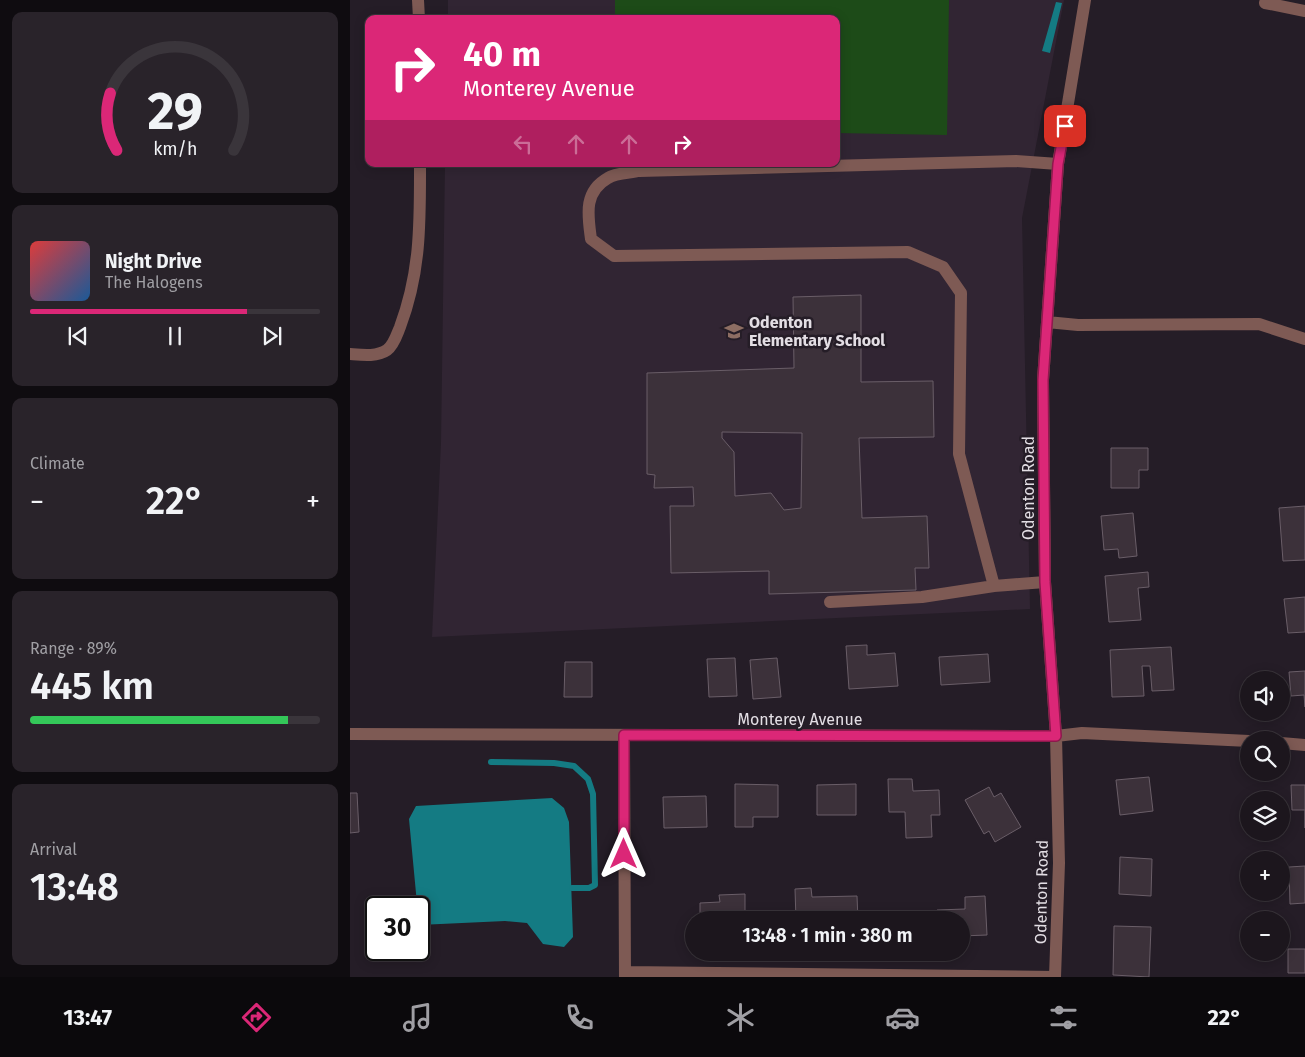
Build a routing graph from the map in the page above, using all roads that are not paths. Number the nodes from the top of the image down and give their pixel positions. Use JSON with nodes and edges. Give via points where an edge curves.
{"nodes":[{"id":1,"x":418,"y":0,"type":"edge"},
{"id":2,"x":1085,"y":0,"type":"edge"},
{"id":3,"x":1266,"y":0,"type":"edge"},
{"id":4,"x":1305,"y":11,"type":"edge"},
{"id":5,"x":419,"y":15,"type":"edge"},
{"id":6,"x":1058,"y":164,"type":"junction"},
{"id":7,"x":840,"y":166,"type":"edge"},
{"id":8,"x":420,"y":167,"type":"edge"},
{"id":9,"x":790,"y":167,"type":"edge"},
{"id":10,"x":1048,"y":322,"type":"junction"},
{"id":11,"x":1305,"y":339,"type":"edge"},
{"id":12,"x":350,"y":354,"type":"edge"},
{"id":13,"x":1045,"y":582,"type":"junction"},
{"id":14,"x":994,"y":586,"type":"junction"},
{"id":15,"x":830,"y":602,"type":"dead end"},
{"id":16,"x":350,"y":734,"type":"edge"},
{"id":17,"x":624,"y":735,"type":"junction"},
{"id":18,"x":1056,"y":736,"type":"junction"},
{"id":19,"x":1240,"y":741,"type":"edge"},
{"id":20,"x":1290,"y":744,"type":"edge"},
{"id":21,"x":1305,"y":745,"type":"edge"},
{"id":22,"x":625,"y":975,"type":"edge"},
{"id":23,"x":1055,"y":977,"type":"edge"}],
"edges":[{"from":1,"to":5,"type":"street"},
{"from":2,"to":6,"type":"street","name":"Odenton Road"},
{"from":3,"to":4,"type":"street","via":[[1265,3]]},
{"from":6,"to":7,"type":"street","via":[[1016,161]]},
{"from":6,"to":10,"type":"street","name":"Odenton Road"},
{"from":8,"to":12,"type":"street","via":[[417,270],[396,339],[388,349],[376,355]]},
{"from":9,"to":14,"type":"street","via":[[639,171],[608,177],[595,190],[587,206],[591,239],[614,256],[908,252],[942,267],[960,293],[958,454]]},
{"from":10,"to":11,"type":"street","via":[[1078,325],[1259,324]]},
{"from":10,"to":13,"type":"street","name":"Odenton Road","via":[[1043,380]]},
{"from":13,"to":14,"type":"street"},
{"from":13,"to":18,"type":"street","name":"Odenton Road"},
{"from":14,"to":15,"type":"street","via":[[922,597]]},
{"from":16,"to":17,"type":"street","name":"Monterey Avenue"},
{"from":17,"to":18,"type":"street","name":"Monterey Avenue"},
{"from":17,"to":22,"type":"street"},
{"from":18,"to":19,"type":"street","name":"Monterey Avenue","via":[[1082,733]]},
{"from":18,"to":23,"type":"street","name":"Odenton Road","via":[[1059,863]]},
{"from":20,"to":21,"type":"street"},
{"from":22,"to":23,"type":"street"}]}
